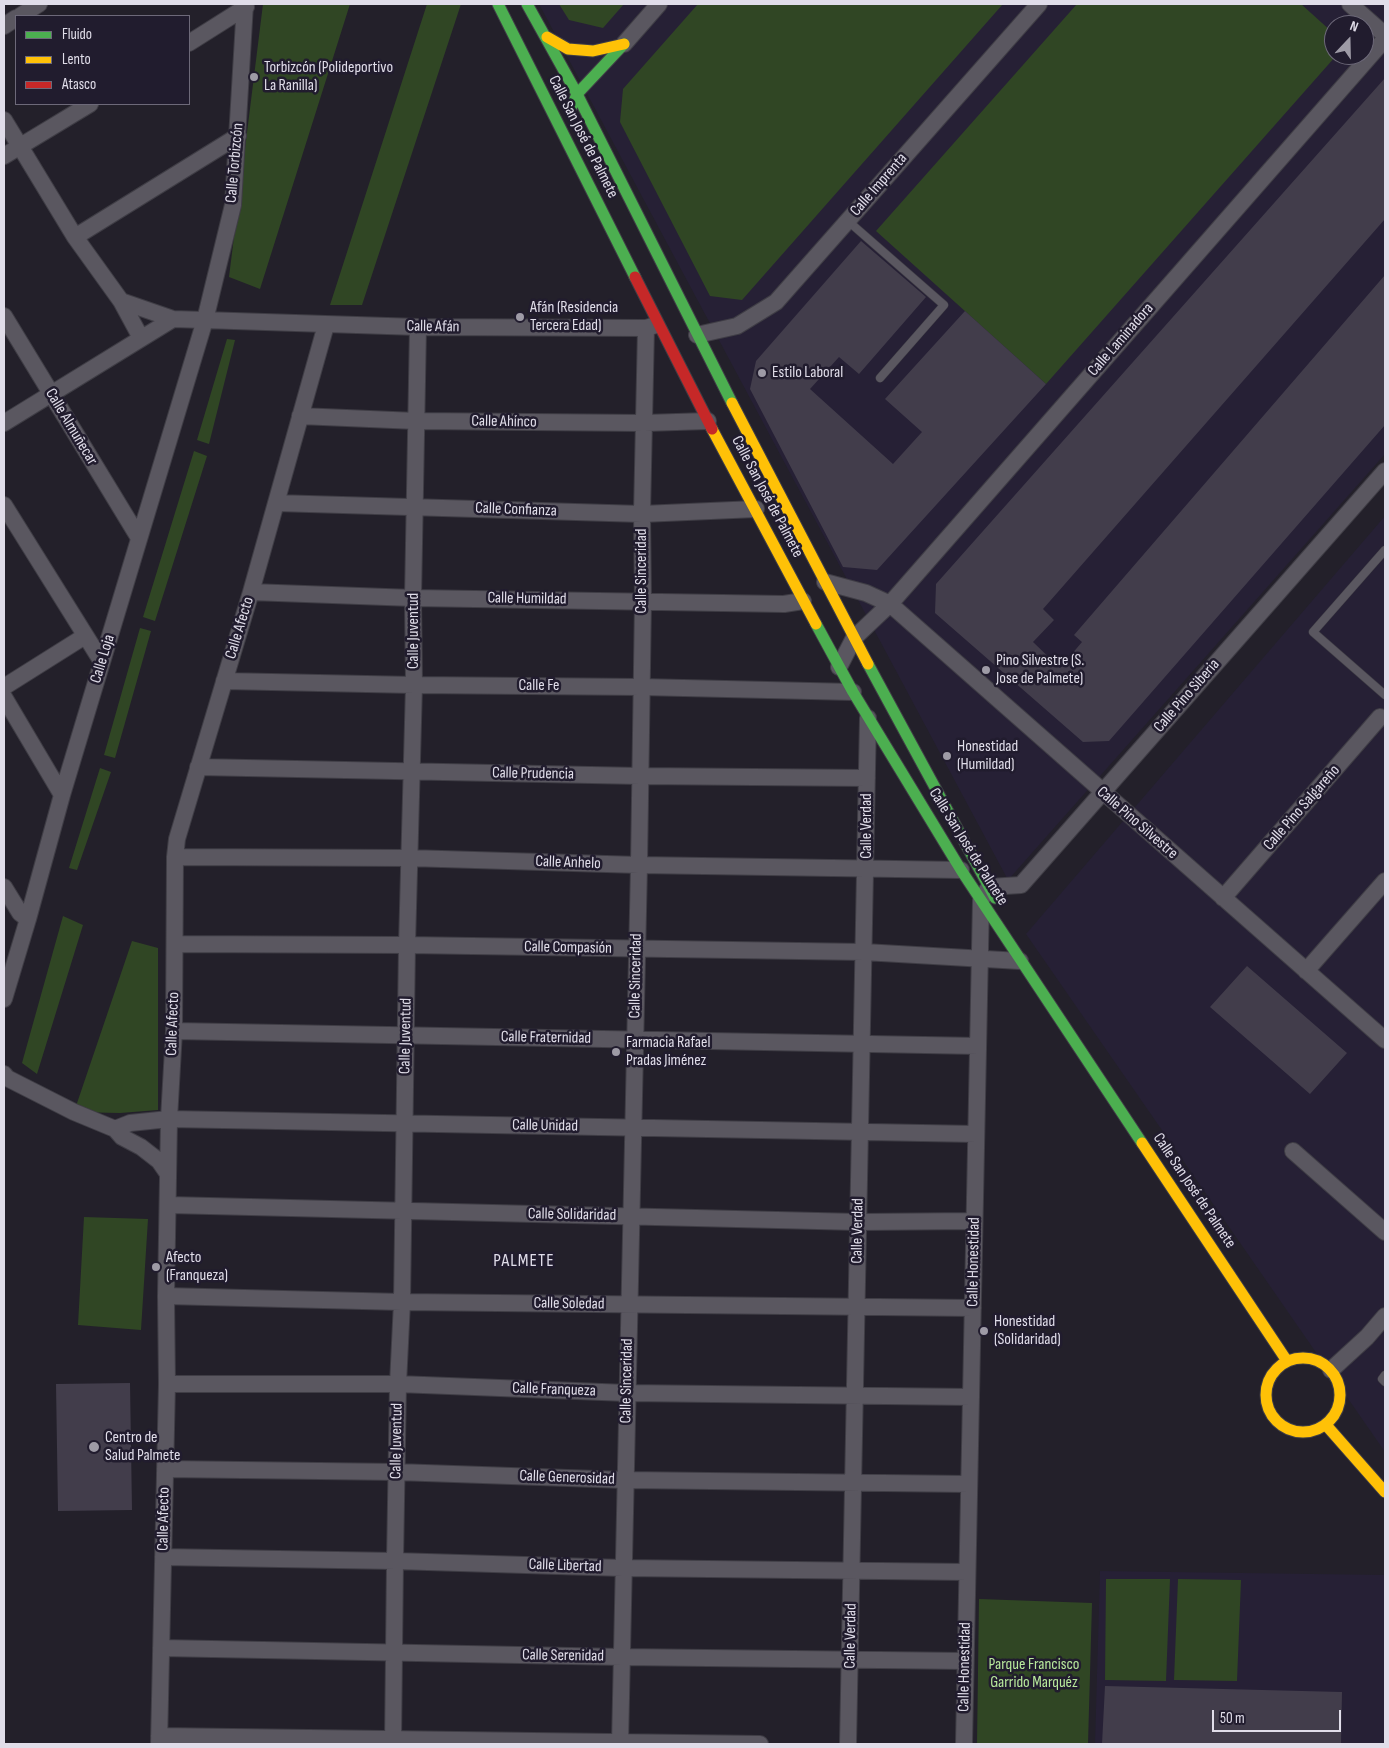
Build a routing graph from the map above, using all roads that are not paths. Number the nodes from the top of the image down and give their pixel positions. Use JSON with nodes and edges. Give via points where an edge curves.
{"nodes":[{"id":1,"x":40,"y":4,"type":"edge"},
{"id":2,"x":498,"y":4,"type":"edge"},
{"id":3,"x":527,"y":4,"type":"edge"},
{"id":4,"x":659,"y":4,"type":"edge"},
{"id":5,"x":1039,"y":4,"type":"edge"},
{"id":6,"x":1350,"y":4,"type":"edge"},
{"id":7,"x":245,"y":6,"type":"edge"},
{"id":8,"x":22,"y":15,"type":"edge"},
{"id":9,"x":15,"y":19,"type":"edge"},
{"id":10,"x":4,"y":26,"type":"edge"},
{"id":11,"x":1385,"y":35,"type":"edge"},
{"id":12,"x":546,"y":37,"type":"junction"},
{"id":13,"x":1385,"y":40,"type":"edge"},
{"id":14,"x":190,"y":42,"type":"edge"},
{"id":15,"x":624,"y":44,"type":"junction"},
{"id":16,"x":577,"y":94,"type":"junction"},
{"id":17,"x":88,"y":105,"type":"edge"},
{"id":18,"x":4,"y":120,"type":"edge"},
{"id":19,"x":562,"y":130,"type":"junction"},
{"id":20,"x":238,"y":136,"type":"junction"},
{"id":21,"x":20,"y":147,"type":"junction"},
{"id":22,"x":4,"y":156,"type":"edge"},
{"id":23,"x":848,"y":221,"type":"junction"},
{"id":24,"x":75,"y":237,"type":"junction"},
{"id":25,"x":121,"y":301,"type":"junction"},
{"id":26,"x":4,"y":316,"type":"edge"},
{"id":27,"x":173,"y":319,"type":"junction"},
{"id":28,"x":205,"y":320,"type":"junction"},
{"id":29,"x":326,"y":325,"type":"junction"},
{"id":30,"x":653,"y":326,"type":"junction"},
{"id":31,"x":418,"y":327,"type":"junction"},
{"id":32,"x":687,"y":333,"type":"junction"},
{"id":33,"x":142,"y":338,"type":"junction"},
{"id":34,"x":688,"y":353,"type":"dead end"},
{"id":35,"x":700,"y":367,"type":"dead end"},
{"id":36,"x":880,"y":378,"type":"dead end"},
{"id":37,"x":51,"y":394,"type":"junction"},
{"id":38,"x":734,"y":406,"type":"junction"},
{"id":39,"x":300,"y":416,"type":"junction"},
{"id":40,"x":416,"y":421,"type":"junction"},
{"id":41,"x":708,"y":421,"type":"junction"},
{"id":42,"x":4,"y":423,"type":"edge"},
{"id":43,"x":645,"y":423,"type":"junction"},
{"id":44,"x":1382,"y":482,"type":"edge"},
{"id":45,"x":276,"y":503,"type":"junction"},
{"id":46,"x":4,"y":505,"type":"edge"},
{"id":47,"x":416,"y":507,"type":"junction"},
{"id":48,"x":756,"y":509,"type":"junction"},
{"id":49,"x":642,"y":514,"type":"junction"},
{"id":50,"x":139,"y":538,"type":"junction"},
{"id":51,"x":1385,"y":550,"type":"edge"},
{"id":52,"x":825,"y":582,"type":"junction"},
{"id":53,"x":251,"y":592,"type":"junction"},
{"id":54,"x":413,"y":598,"type":"junction"},
{"id":55,"x":643,"y":601,"type":"junction"},
{"id":56,"x":803,"y":601,"type":"junction"},
{"id":57,"x":890,"y":604,"type":"junction"},
{"id":58,"x":84,"y":636,"type":"junction"},
{"id":59,"x":854,"y":638,"type":"junction"},
{"id":60,"x":102,"y":662,"type":"junction"},
{"id":61,"x":839,"y":667,"type":"junction"},
{"id":62,"x":224,"y":681,"type":"junction"},
{"id":63,"x":414,"y":685,"type":"junction"},
{"id":64,"x":4,"y":687,"type":"edge"},
{"id":65,"x":641,"y":687,"type":"junction"},
{"id":66,"x":853,"y":692,"type":"junction"},
{"id":67,"x":1385,"y":695,"type":"edge"},
{"id":68,"x":4,"y":697,"type":"edge"},
{"id":69,"x":1380,"y":717,"type":"dead end"},
{"id":70,"x":868,"y":718,"type":"junction"},
{"id":71,"x":198,"y":767,"type":"junction"},
{"id":72,"x":411,"y":772,"type":"junction"},
{"id":73,"x":640,"y":776,"type":"junction"},
{"id":74,"x":867,"y":778,"type":"junction"},
{"id":75,"x":1102,"y":793,"type":"junction"},
{"id":76,"x":62,"y":795,"type":"junction"},
{"id":77,"x":175,"y":856,"type":"junction"},
{"id":78,"x":409,"y":858,"type":"junction"},
{"id":79,"x":639,"y":865,"type":"junction"},
{"id":80,"x":866,"y":868,"type":"junction"},
{"id":81,"x":962,"y":870,"type":"junction"},
{"id":82,"x":1385,"y":881,"type":"edge"},
{"id":83,"x":4,"y":887,"type":"edge"},
{"id":84,"x":985,"y":893,"type":"junction"},
{"id":85,"x":1223,"y":898,"type":"junction"},
{"id":86,"x":28,"y":919,"type":"junction"},
{"id":87,"x":175,"y":944,"type":"junction"},
{"id":88,"x":407,"y":945,"type":"junction"},
{"id":89,"x":636,"y":949,"type":"junction"},
{"id":90,"x":864,"y":952,"type":"junction"},
{"id":91,"x":980,"y":960,"type":"junction"},
{"id":92,"x":1020,"y":961,"type":"junction"},
{"id":93,"x":1306,"y":971,"type":"junction"},
{"id":94,"x":1040,"y":988,"type":"junction"},
{"id":95,"x":4,"y":999,"type":"edge"},
{"id":96,"x":174,"y":1031,"type":"junction"},
{"id":97,"x":406,"y":1035,"type":"junction"},
{"id":98,"x":634,"y":1039,"type":"junction"},
{"id":99,"x":1385,"y":1040,"type":"edge"},
{"id":100,"x":862,"y":1043,"type":"junction"},
{"id":101,"x":978,"y":1046,"type":"junction"},
{"id":102,"x":4,"y":1074,"type":"edge"},
{"id":103,"x":169,"y":1119,"type":"junction"},
{"id":104,"x":405,"y":1124,"type":"junction"},
{"id":105,"x":632,"y":1127,"type":"junction"},
{"id":106,"x":115,"y":1129,"type":"junction"},
{"id":107,"x":861,"y":1130,"type":"junction"},
{"id":108,"x":976,"y":1134,"type":"junction"},
{"id":109,"x":1292,"y":1151,"type":"dead end"},
{"id":110,"x":168,"y":1174,"type":"junction"},
{"id":111,"x":169,"y":1205,"type":"junction"},
{"id":112,"x":402,"y":1211,"type":"junction"},
{"id":113,"x":631,"y":1216,"type":"junction"},
{"id":114,"x":858,"y":1222,"type":"junction"},
{"id":115,"x":974,"y":1222,"type":"junction"},
{"id":116,"x":1385,"y":1232,"type":"edge"},
{"id":117,"x":166,"y":1296,"type":"junction"},
{"id":118,"x":402,"y":1302,"type":"junction"},
{"id":119,"x":629,"y":1304,"type":"junction"},
{"id":120,"x":857,"y":1306,"type":"junction"},
{"id":121,"x":972,"y":1308,"type":"junction"},
{"id":122,"x":1385,"y":1316,"type":"edge"},
{"id":123,"x":1287,"y":1361,"type":"junction"},
{"id":124,"x":1331,"y":1370,"type":"junction"},
{"id":125,"x":1385,"y":1375,"type":"edge"},
{"id":126,"x":1385,"y":1382,"type":"edge"},
{"id":127,"x":167,"y":1384,"type":"junction"},
{"id":128,"x":398,"y":1384,"type":"junction"},
{"id":129,"x":627,"y":1393,"type":"junction"},
{"id":130,"x":856,"y":1395,"type":"junction"},
{"id":131,"x":971,"y":1397,"type":"junction"},
{"id":132,"x":1326,"y":1425,"type":"junction"},
{"id":133,"x":165,"y":1469,"type":"junction"},
{"id":134,"x":397,"y":1472,"type":"junction"},
{"id":135,"x":625,"y":1480,"type":"junction"},
{"id":136,"x":853,"y":1482,"type":"junction"},
{"id":137,"x":969,"y":1484,"type":"junction"},
{"id":138,"x":1385,"y":1492,"type":"edge"},
{"id":139,"x":163,"y":1557,"type":"junction"},
{"id":140,"x":395,"y":1561,"type":"junction"},
{"id":141,"x":623,"y":1568,"type":"junction"},
{"id":142,"x":852,"y":1570,"type":"junction"},
{"id":143,"x":967,"y":1572,"type":"junction"},
{"id":144,"x":161,"y":1648,"type":"junction"},
{"id":145,"x":395,"y":1653,"type":"junction"},
{"id":146,"x":622,"y":1657,"type":"junction"},
{"id":147,"x":851,"y":1660,"type":"junction"},
{"id":148,"x":965,"y":1661,"type":"junction"},
{"id":149,"x":159,"y":1740,"type":"edge"},
{"id":150,"x":394,"y":1742,"type":"edge"},
{"id":151,"x":620,"y":1743,"type":"edge"},
{"id":152,"x":760,"y":1744,"type":"edge"},
{"id":153,"x":848,"y":1744,"type":"edge"},
{"id":154,"x":964,"y":1744,"type":"edge"}],
"edges":[{"from":1,"to":8,"type":"street"},
{"from":2,"to":19,"type":"street","name":"Calle San José de Palmete"},
{"from":3,"to":12,"type":"street","name":"Calle San José de Palmete"},
{"from":4,"to":15,"type":"street"},
{"from":5,"to":23,"type":"street","name":"Calle Imprenta"},
{"from":6,"to":11,"type":"street"},
{"from":7,"to":14,"type":"street"},
{"from":7,"to":20,"type":"street","name":"Calle Torbizcón"},
{"from":9,"to":10,"type":"street"},
{"from":12,"to":15,"type":"street","via":[[568,49],[592,51]]},
{"from":12,"to":16,"type":"street","name":"Calle San José de Palmete"},
{"from":13,"to":57,"type":"street","name":"Calle Laminadora"},
{"from":15,"to":16,"type":"street"},
{"from":16,"to":19,"type":"street"},
{"from":16,"to":32,"type":"street","name":"Calle San José de Palmete"},
{"from":17,"to":21,"type":"street"},
{"from":18,"to":21,"type":"street"},
{"from":19,"to":30,"type":"street","name":"Calle San José de Palmete"},
{"from":20,"to":24,"type":"street"},
{"from":20,"to":28,"type":"street","name":"Calle Torbizcón","via":[[233,205]]},
{"from":21,"to":22,"type":"street"},
{"from":21,"to":24,"type":"street"},
{"from":23,"to":32,"type":"street","name":"Calle Imprenta","via":[[776,302],[737,326]]},
{"from":23,"to":36,"type":"lane","via":[[944,305]]},
{"from":24,"to":25,"type":"street"},
{"from":25,"to":27,"type":"street","name":"Calle Afán"},
{"from":25,"to":33,"type":"street"},
{"from":26,"to":37,"type":"street","name":"Calle Almuñecar"},
{"from":27,"to":28,"type":"street","name":"Calle Afán"},
{"from":27,"to":33,"type":"street"},
{"from":28,"to":29,"type":"street","name":"Calle Afán"},
{"from":28,"to":50,"type":"street","name":"Calle Loja"},
{"from":29,"to":31,"type":"street","name":"Calle Afán"},
{"from":29,"to":39,"type":"street","name":"Calle Afecto"},
{"from":30,"to":31,"type":"street","name":"Calle Afán"},
{"from":30,"to":32,"type":"street"},
{"from":30,"to":34,"type":"street"},
{"from":30,"to":41,"type":"street","name":"Calle San José de Palmete"},
{"from":30,"to":43,"type":"street","name":"Calle Sinceridad"},
{"from":31,"to":40,"type":"street","name":"Calle Juventud"},
{"from":32,"to":38,"type":"street","name":"Calle San José de Palmete"},
{"from":33,"to":37,"type":"street"},
{"from":35,"to":38,"type":"street"},
{"from":37,"to":42,"type":"street"},
{"from":37,"to":50,"type":"street","name":"Calle Almuñecar"},
{"from":38,"to":52,"type":"street","name":"Calle San José de Palmete"},
{"from":39,"to":40,"type":"street","name":"Calle Ahínco"},
{"from":39,"to":45,"type":"street","name":"Calle Afecto"},
{"from":40,"to":43,"type":"street","name":"Calle Ahínco"},
{"from":40,"to":47,"type":"street","name":"Calle Juventud"},
{"from":41,"to":43,"type":"street","name":"Calle Ahínco"},
{"from":41,"to":48,"type":"street","name":"Calle San José de Palmete"},
{"from":43,"to":49,"type":"street","name":"Calle Sinceridad"},
{"from":44,"to":75,"type":"street","name":"Calle Pino Siberia"},
{"from":45,"to":47,"type":"street","name":"Calle Confianza"},
{"from":45,"to":53,"type":"street","name":"Calle Afecto"},
{"from":46,"to":58,"type":"street"},
{"from":47,"to":49,"type":"street","name":"Calle Confianza"},
{"from":47,"to":54,"type":"street","name":"Calle Juventud"},
{"from":48,"to":49,"type":"street","name":"Calle Confianza"},
{"from":48,"to":56,"type":"street","name":"Calle San José de Palmete"},
{"from":49,"to":55,"type":"street","name":"Calle Sinceridad"},
{"from":50,"to":60,"type":"street","name":"Calle Loja"},
{"from":51,"to":67,"type":"lane","via":[[1313,632]]},
{"from":52,"to":57,"type":"street","name":"Calle Pino Silvestre","via":[[866,593]]},
{"from":52,"to":59,"type":"street","name":"Calle San José de Palmete"},
{"from":53,"to":54,"type":"street","name":"Calle Humildad"},
{"from":53,"to":62,"type":"street","name":"Calle Afecto"},
{"from":54,"to":55,"type":"street","name":"Calle Humildad"},
{"from":54,"to":63,"type":"street","name":"Calle Juventud"},
{"from":55,"to":56,"type":"street","name":"Calle Humildad","via":[[784,604]]},
{"from":55,"to":65,"type":"street","name":"Calle Sinceridad"},
{"from":56,"to":61,"type":"street","name":"Calle San José de Palmete"},
{"from":57,"to":59,"type":"street","name":"Calle Laminadora"},
{"from":57,"to":75,"type":"street","name":"Calle Pino Silvestre"},
{"from":58,"to":60,"type":"street"},
{"from":58,"to":64,"type":"street"},
{"from":59,"to":61,"type":"street","name":"Calle Laminadora"},
{"from":59,"to":84,"type":"street","name":"Calle San José de Palmete"},
{"from":60,"to":76,"type":"street","name":"Calle Loja"},
{"from":61,"to":66,"type":"street","name":"Calle San José de Palmete"},
{"from":62,"to":63,"type":"street","name":"Calle Fe"},
{"from":62,"to":71,"type":"street","name":"Calle Afecto"},
{"from":63,"to":65,"type":"street","name":"Calle Fe"},
{"from":63,"to":72,"type":"street","name":"Calle Juventud"},
{"from":65,"to":66,"type":"street","name":"Calle Fe"},
{"from":65,"to":73,"type":"street","name":"Calle Sinceridad"},
{"from":66,"to":70,"type":"street","name":"Calle San José de Palmete"},
{"from":68,"to":76,"type":"street"},
{"from":69,"to":85,"type":"street","name":"Calle Pino Salgareño"},
{"from":70,"to":74,"type":"street","name":"Calle Verdad"},
{"from":70,"to":81,"type":"street","name":"Calle San José de Palmete"},
{"from":71,"to":72,"type":"street","name":"Calle Prudencia"},
{"from":71,"to":77,"type":"street","name":"Calle Afecto"},
{"from":72,"to":73,"type":"street","name":"Calle Prudencia"},
{"from":72,"to":78,"type":"street","name":"Calle Juventud"},
{"from":73,"to":74,"type":"street","name":"Calle Prudencia"},
{"from":73,"to":79,"type":"street","name":"Calle Sinceridad"},
{"from":74,"to":80,"type":"street","name":"Calle Verdad"},
{"from":75,"to":84,"type":"street","name":"Calle Pino Siberia","via":[[1021,885]]},
{"from":75,"to":85,"type":"street","name":"Calle Pino Silvestre"},
{"from":76,"to":86,"type":"street","name":"Calle Loja"},
{"from":77,"to":78,"type":"street","name":"Calle Anhelo"},
{"from":77,"to":87,"type":"street","name":"Calle Afecto"},
{"from":78,"to":79,"type":"street","name":"Calle Anhelo"},
{"from":78,"to":88,"type":"street","name":"Calle Juventud"},
{"from":79,"to":80,"type":"street","name":"Calle Anhelo"},
{"from":79,"to":89,"type":"street","name":"Calle Sinceridad"},
{"from":80,"to":81,"type":"street","name":"Calle Anhelo"},
{"from":80,"to":90,"type":"street","name":"Calle Verdad"},
{"from":81,"to":84,"type":"street","name":"Calle San José de Palmete"},
{"from":82,"to":93,"type":"street"},
{"from":83,"to":86,"type":"street","via":[[20,913]]},
{"from":84,"to":91,"type":"street","name":"Calle Honestidad"},
{"from":84,"to":92,"type":"street","name":"Calle San José de Palmete"},
{"from":84,"to":94,"type":"street","name":"Calle San José de Palmete"},
{"from":85,"to":93,"type":"street","name":"Calle Pino Silvestre"},
{"from":86,"to":95,"type":"street","name":"Calle Loja"},
{"from":87,"to":88,"type":"street","name":"Calle Compasión"},
{"from":87,"to":96,"type":"street","name":"Calle Afecto"},
{"from":88,"to":89,"type":"street","name":"Calle Compasión"},
{"from":88,"to":97,"type":"street","name":"Calle Juventud"},
{"from":89,"to":90,"type":"street","name":"Calle Compasión"},
{"from":89,"to":98,"type":"street","name":"Calle Sinceridad"},
{"from":90,"to":91,"type":"street","name":"Calle Compasión"},
{"from":90,"to":100,"type":"street","name":"Calle Verdad"},
{"from":91,"to":92,"type":"street","name":"Calle Compasión"},
{"from":91,"to":101,"type":"street","name":"Calle Honestidad"},
{"from":92,"to":94,"type":"street","name":"Calle San José de Palmete"},
{"from":93,"to":99,"type":"street","name":"Calle Pino Silvestre"},
{"from":94,"to":123,"type":"street","name":"Calle San José de Palmete"},
{"from":96,"to":97,"type":"street","name":"Calle Fraternidad"},
{"from":96,"to":103,"type":"street","name":"Calle Afecto"},
{"from":97,"to":98,"type":"street","name":"Calle Fraternidad"},
{"from":97,"to":104,"type":"street","name":"Calle Juventud"},
{"from":98,"to":100,"type":"street","name":"Calle Fraternidad"},
{"from":98,"to":105,"type":"street","name":"Calle Sinceridad"},
{"from":100,"to":101,"type":"street","name":"Calle Fraternidad"},
{"from":100,"to":107,"type":"street","name":"Calle Verdad"},
{"from":101,"to":108,"type":"street","name":"Calle Honestidad"},
{"from":102,"to":106,"type":"street","via":[[74,1112]]},
{"from":103,"to":104,"type":"street","name":"Calle Unidad"},
{"from":103,"to":106,"type":"street","name":"Calle Unidad","via":[[130,1123]]},
{"from":103,"to":110,"type":"street","name":"Calle Afecto"},
{"from":104,"to":105,"type":"street","name":"Calle Unidad"},
{"from":104,"to":112,"type":"street","name":"Calle Juventud"},
{"from":105,"to":107,"type":"street","name":"Calle Unidad"},
{"from":105,"to":113,"type":"street","name":"Calle Sinceridad"},
{"from":106,"to":110,"type":"street","via":[[159,1161]]},
{"from":107,"to":108,"type":"street","name":"Calle Unidad"},
{"from":107,"to":114,"type":"street","name":"Calle Verdad"},
{"from":108,"to":115,"type":"street","name":"Calle Honestidad"},
{"from":109,"to":116,"type":"street"},
{"from":110,"to":111,"type":"street","name":"Calle Afecto"},
{"from":111,"to":112,"type":"street","name":"Calle Solidaridad"},
{"from":111,"to":117,"type":"street","name":"Calle Afecto"},
{"from":112,"to":113,"type":"street","name":"Calle Solidaridad"},
{"from":112,"to":118,"type":"street","name":"Calle Juventud"},
{"from":113,"to":114,"type":"street","name":"Calle Solidaridad"},
{"from":113,"to":119,"type":"street","name":"Calle Sinceridad"},
{"from":114,"to":115,"type":"street","name":"Calle Solidaridad"},
{"from":114,"to":120,"type":"street","name":"Calle Verdad"},
{"from":115,"to":121,"type":"street","name":"Calle Honestidad"},
{"from":117,"to":118,"type":"street","name":"Calle Soledad"},
{"from":117,"to":127,"type":"street","name":"Calle Afecto"},
{"from":118,"to":119,"type":"street","name":"Calle Soledad"},
{"from":118,"to":128,"type":"street","name":"Calle Juventud"},
{"from":119,"to":120,"type":"street","name":"Calle Soledad"},
{"from":119,"to":129,"type":"street","name":"Calle Sinceridad"},
{"from":120,"to":121,"type":"street","name":"Calle Soledad"},
{"from":120,"to":130,"type":"street","name":"Calle Verdad"},
{"from":121,"to":131,"type":"street","name":"Calle Honestidad"},
{"from":122,"to":124,"type":"street"},
{"from":123,"to":124,"type":"street","via":[[1311,1359]]},
{"from":123,"to":132,"type":"street","via":[[1277,1368],[1266,1390],[1266,1403],[1271,1414],[1290,1430],[1315,1431]]},
{"from":124,"to":132,"type":"street","via":[[1338,1381],[1340,1405]]},
{"from":125,"to":126,"type":"lane","via":[[1382,1379]]},
{"from":127,"to":128,"type":"street","name":"Calle Franqueza"},
{"from":127,"to":133,"type":"street","name":"Calle Afecto"},
{"from":128,"to":129,"type":"street","name":"Calle Franqueza"},
{"from":128,"to":134,"type":"street","name":"Calle Juventud"},
{"from":129,"to":130,"type":"street","name":"Calle Franqueza"},
{"from":129,"to":135,"type":"street","name":"Calle Sinceridad"},
{"from":130,"to":131,"type":"street","name":"Calle Franqueza"},
{"from":130,"to":136,"type":"street","name":"Calle Verdad"},
{"from":131,"to":137,"type":"street","name":"Calle Honestidad"},
{"from":132,"to":138,"type":"street"},
{"from":133,"to":134,"type":"street","name":"Calle Generosidad"},
{"from":133,"to":139,"type":"street","name":"Calle Afecto"},
{"from":134,"to":135,"type":"street","name":"Calle Generosidad"},
{"from":134,"to":140,"type":"street","name":"Calle Juventud"},
{"from":135,"to":136,"type":"street","name":"Calle Generosidad"},
{"from":135,"to":141,"type":"street","name":"Calle Sinceridad"},
{"from":136,"to":137,"type":"street","name":"Calle Generosidad"},
{"from":136,"to":142,"type":"street","name":"Calle Verdad"},
{"from":137,"to":143,"type":"street","name":"Calle Honestidad"},
{"from":139,"to":140,"type":"street","name":"Calle Libertad"},
{"from":139,"to":144,"type":"street","name":"Calle Afecto"},
{"from":140,"to":141,"type":"street","name":"Calle Libertad"},
{"from":140,"to":145,"type":"street","name":"Calle Juventud"},
{"from":141,"to":142,"type":"street","name":"Calle Libertad"},
{"from":141,"to":146,"type":"street","name":"Calle Sinceridad"},
{"from":142,"to":143,"type":"street","name":"Calle Libertad"},
{"from":142,"to":147,"type":"street","name":"Calle Verdad"},
{"from":143,"to":148,"type":"street","name":"Calle Honestidad"},
{"from":144,"to":145,"type":"street","name":"Calle Serenidad"},
{"from":144,"to":149,"type":"street","name":"Calle Afecto"},
{"from":145,"to":146,"type":"street","name":"Calle Serenidad"},
{"from":145,"to":150,"type":"street","name":"Calle Juventud"},
{"from":146,"to":147,"type":"street","name":"Calle Serenidad"},
{"from":146,"to":151,"type":"street","name":"Calle Sinceridad"},
{"from":147,"to":148,"type":"street","name":"Calle Serenidad"},
{"from":147,"to":153,"type":"street","name":"Calle Verdad"},
{"from":148,"to":154,"type":"street","name":"Calle Honestidad"},
{"from":149,"to":150,"type":"street"},
{"from":150,"to":151,"type":"street"},
{"from":151,"to":152,"type":"street"}]}
